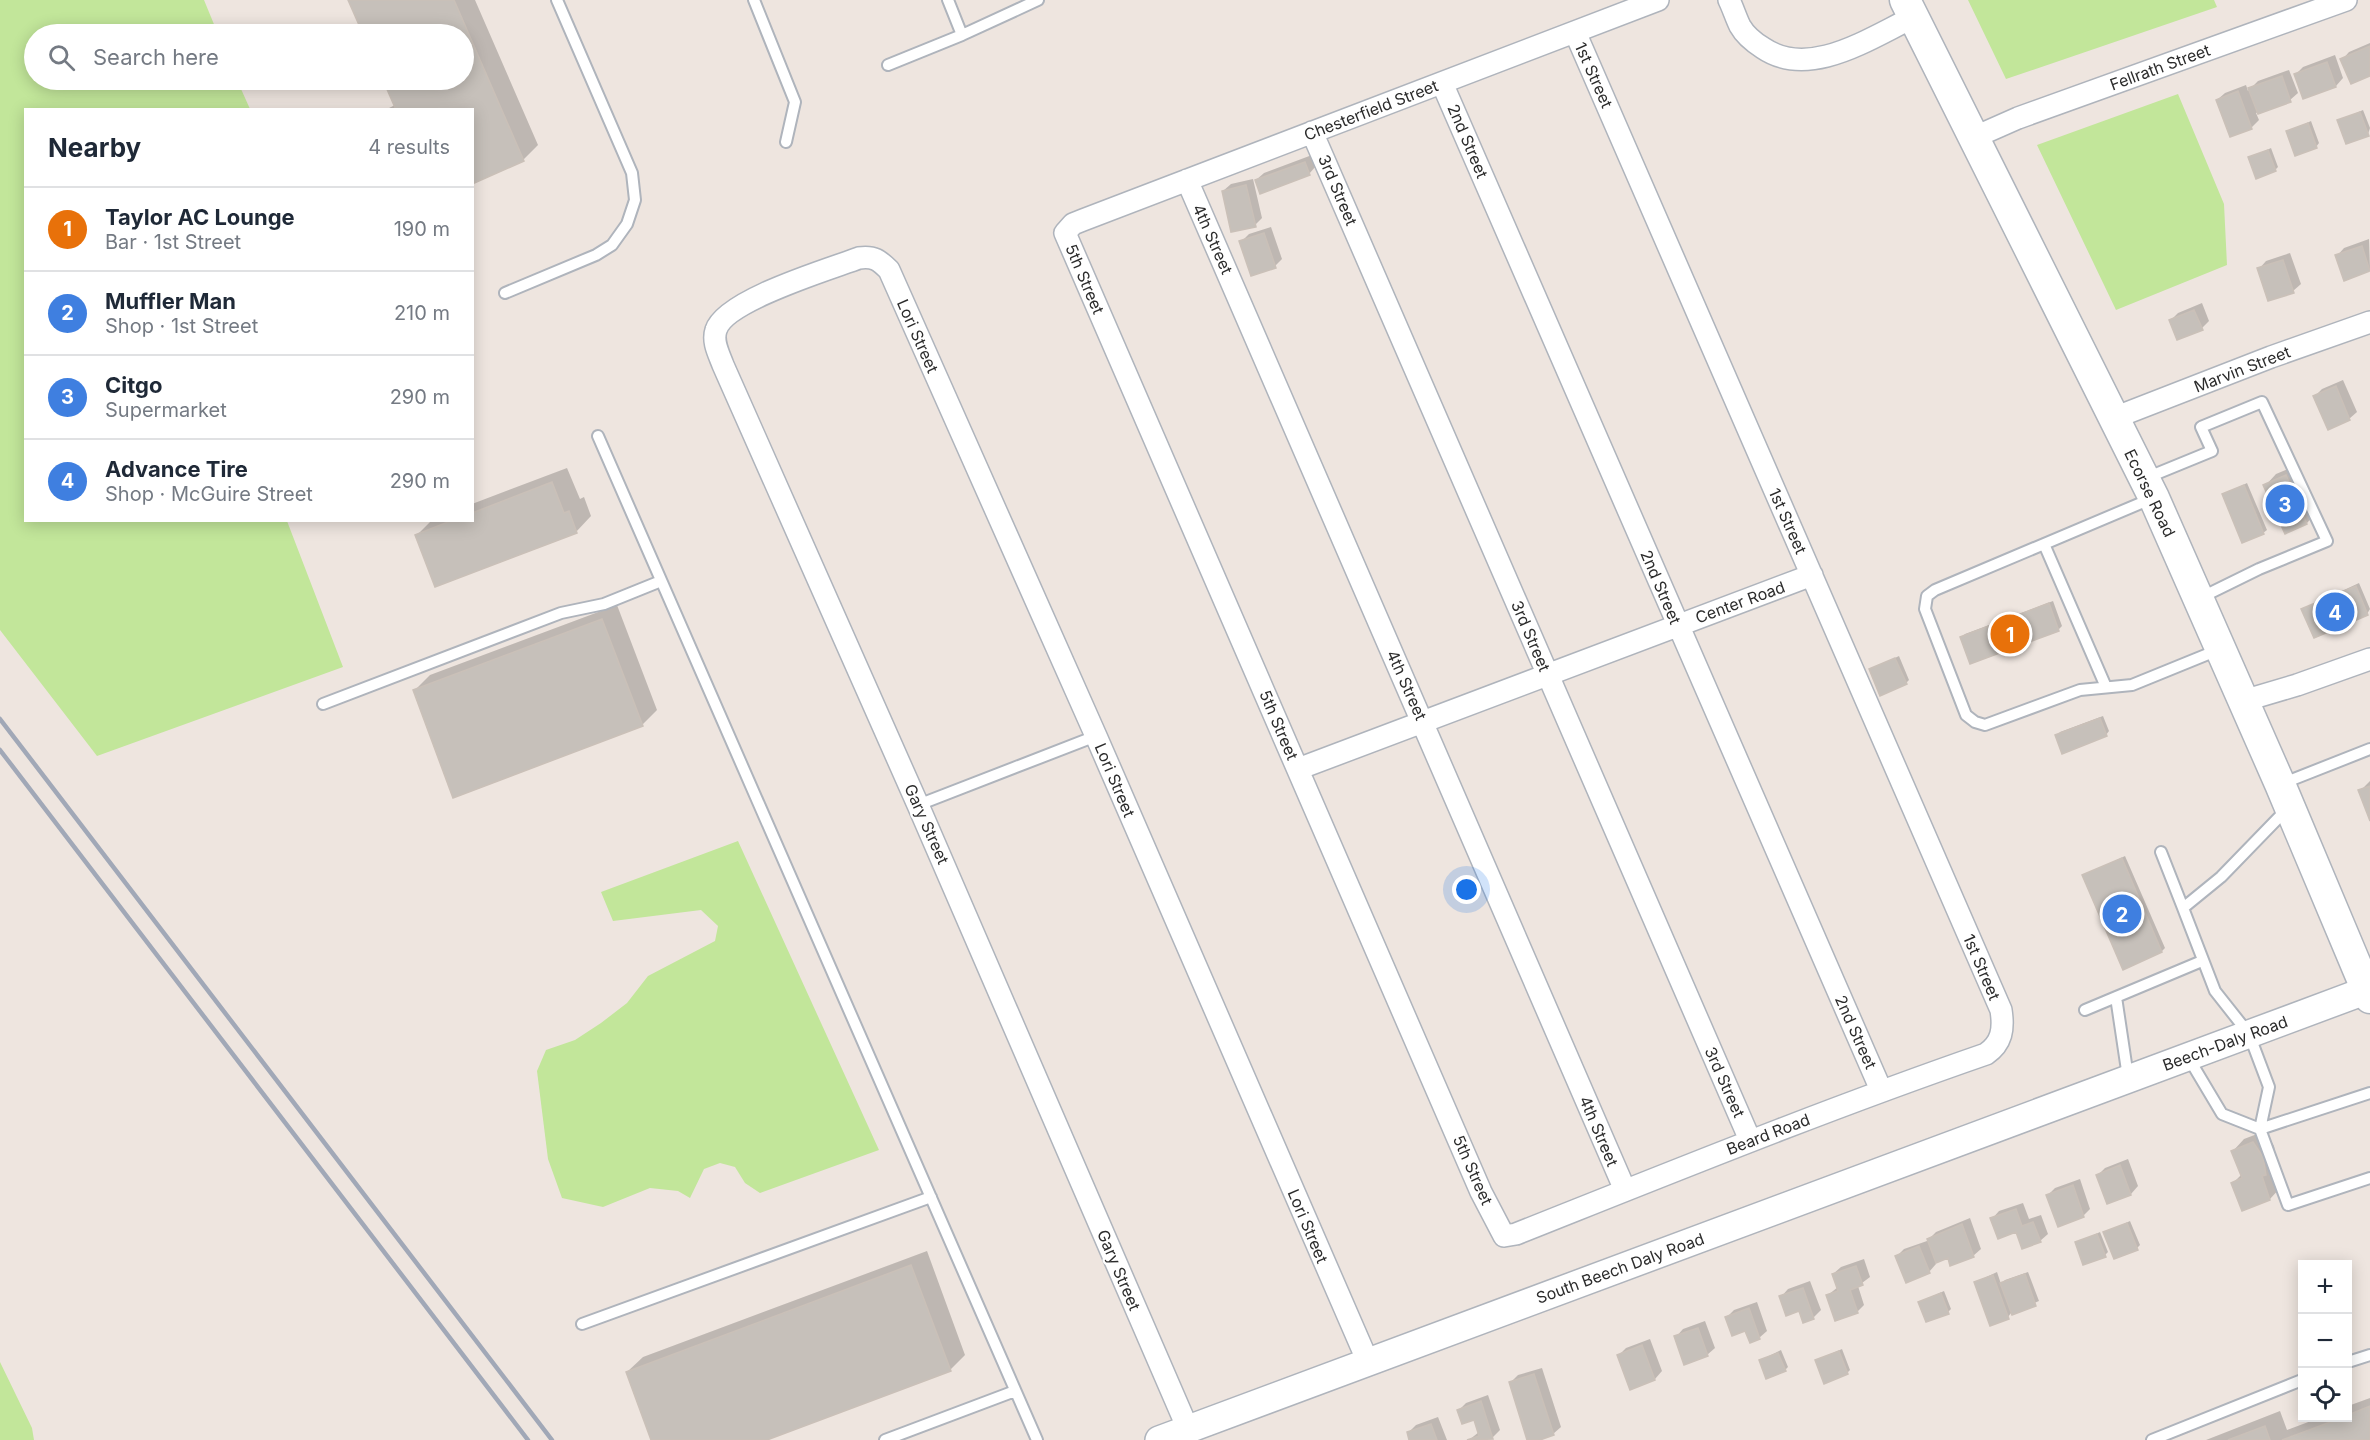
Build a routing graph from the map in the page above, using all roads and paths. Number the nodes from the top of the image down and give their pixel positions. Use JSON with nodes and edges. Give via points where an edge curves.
{"nodes":[{"id":1,"x":557,"y":0,"type":"edge"},
{"id":2,"x":754,"y":0,"type":"edge"},
{"id":3,"x":948,"y":0,"type":"edge"},
{"id":4,"x":1038,"y":0,"type":"edge"},
{"id":5,"x":1658,"y":0,"type":"edge"},
{"id":6,"x":1729,"y":0,"type":"edge"},
{"id":7,"x":2346,"y":0,"type":"edge"},
{"id":8,"x":1910,"y":8,"type":"edge"},
{"id":9,"x":1575,"y":32,"type":"junction"},
{"id":10,"x":962,"y":34,"type":"junction"},
{"id":11,"x":888,"y":65,"type":"dead end"},
{"id":12,"x":1442,"y":83,"type":"junction"},
{"id":13,"x":1312,"y":132,"type":"junction"},
{"id":14,"x":1975,"y":137,"type":"junction"},
{"id":15,"x":786,"y":142,"type":"dead end"},
{"id":16,"x":1187,"y":180,"type":"junction"},
{"id":17,"x":1083,"y":220,"type":"joint"},
{"id":18,"x":819,"y":273,"type":"joint"},
{"id":19,"x":505,"y":292,"type":"dead end"},
{"id":20,"x":2370,"y":322,"type":"edge"},
{"id":21,"x":2114,"y":418,"type":"junction"},
{"id":22,"x":598,"y":436,"type":"dead end"},
{"id":23,"x":2148,"y":489,"type":"junction"},
{"id":24,"x":2044,"y":544,"type":"junction"},
{"id":25,"x":1812,"y":575,"type":"junction"},
{"id":26,"x":661,"y":581,"type":"junction"},
{"id":27,"x":2198,"y":599,"type":"junction"},
{"id":28,"x":1678,"y":625,"type":"junction"},
{"id":29,"x":2220,"y":649,"type":"junction"},
{"id":30,"x":2370,"y":659,"type":"edge"},
{"id":31,"x":1547,"y":675,"type":"junction"},
{"id":32,"x":2106,"y":687,"type":"junction"},
{"id":33,"x":2244,"y":701,"type":"junction"},
{"id":34,"x":323,"y":704,"type":"dead end"},
{"id":35,"x":1423,"y":722,"type":"junction"},
{"id":36,"x":1096,"y":736,"type":"junction"},
{"id":37,"x":2370,"y":749,"type":"edge"},
{"id":38,"x":1298,"y":769,"type":"junction"},
{"id":39,"x":2285,"y":796,"type":"junction"},
{"id":40,"x":918,"y":805,"type":"junction"},
{"id":41,"x":2160,"y":852,"type":"dead end"},
{"id":42,"x":2183,"y":908,"type":"junction"},
{"id":43,"x":2202,"y":961,"type":"junction"},
{"id":44,"x":2369,"y":992,"type":"edge"},
{"id":45,"x":2116,"y":997,"type":"junction"},
{"id":46,"x":2001,"y":1010,"type":"joint"},
{"id":47,"x":2085,"y":1010,"type":"dead end"},
{"id":48,"x":2249,"y":1034,"type":"junction"},
{"id":49,"x":2188,"y":1057,"type":"junction"},
{"id":50,"x":2128,"y":1079,"type":"junction"},
{"id":51,"x":1881,"y":1090,"type":"junction"},
{"id":52,"x":2370,"y":1093,"type":"edge"},
{"id":53,"x":2081,"y":1096,"type":"joint"},
{"id":54,"x":2260,"y":1129,"type":"junction"},
{"id":55,"x":1750,"y":1140,"type":"junction"},
{"id":56,"x":2370,"y":1178,"type":"edge"},
{"id":57,"x":1625,"y":1190,"type":"junction"},
{"id":58,"x":931,"y":1197,"type":"junction"},
{"id":59,"x":1504,"y":1236,"type":"joint"},
{"id":60,"x":582,"y":1324,"type":"dead end"},
{"id":61,"x":2370,"y":1355,"type":"edge"},
{"id":62,"x":2352,"y":1361,"type":"edge"},
{"id":63,"x":1368,"y":1362,"type":"junction"},
{"id":64,"x":2298,"y":1382,"type":"edge"},
{"id":65,"x":1015,"y":1391,"type":"junction"},
{"id":66,"x":1188,"y":1429,"type":"junction"},
{"id":67,"x":885,"y":1440,"type":"edge"},
{"id":68,"x":1037,"y":1440,"type":"edge"},
{"id":69,"x":1159,"y":1440,"type":"edge"},
{"id":70,"x":2152,"y":1440,"type":"edge"}],
"edges":[{"from":1,"to":19,"type":"lane","via":[[632,174],[635,200],[627,224],[612,245]]},
{"from":2,"to":15,"type":"lane","via":[[795,102]]},
{"from":3,"to":10,"type":"lane"},
{"from":4,"to":10,"type":"lane"},
{"from":5,"to":9,"type":"street","name":"Chesterfield Street"},
{"from":6,"to":8,"type":"street","via":[[1741,28],[1756,44],[1792,59],[1818,59],[1839,52]]},
{"from":7,"to":14,"type":"street","name":"Fellrath Street"},
{"from":8,"to":14,"type":"main road","name":"Ecorse Road"},
{"from":9,"to":12,"type":"street","name":"Chesterfield Street"},
{"from":9,"to":25,"type":"street","name":"1st Street"},
{"from":10,"to":11,"type":"lane"},
{"from":12,"to":13,"type":"street","name":"Chesterfield Street"},
{"from":12,"to":28,"type":"street","name":"2nd Street"},
{"from":13,"to":16,"type":"street","name":"Chesterfield Street"},
{"from":13,"to":31,"type":"street","name":"3rd Street"},
{"from":14,"to":21,"type":"main road","name":"Ecorse Road"},
{"from":16,"to":17,"type":"street","name":"Chesterfield Street"},
{"from":16,"to":35,"type":"street","name":"4th Street"},
{"from":17,"to":38,"type":"street","name":"5th Street","via":[[1065,232]]},
{"from":18,"to":36,"type":"street","name":"Lori Street","via":[[870,257],[889,270]]},
{"from":18,"to":40,"type":"street","name":"Gary Street","via":[[734,309],[716,328],[715,343]]},
{"from":20,"to":21,"type":"street","name":"Marvin Street"},
{"from":21,"to":23,"type":"main road","name":"Ecorse Road"},
{"from":22,"to":26,"type":"lane"},
{"from":23,"to":24,"type":"lane"},
{"from":23,"to":27,"type":"main road","name":"Ecorse Road"},
{"from":23,"to":27,"type":"lane","via":[[2212,451],[2201,427],[2262,402],[2327,541]]},
{"from":24,"to":32,"type":"lane"},
{"from":24,"to":32,"type":"lane","via":[[1927,596],[1925,609],[1966,715],[1985,725],[2080,690]]},
{"from":25,"to":28,"type":"street","name":"Center Road"},
{"from":25,"to":46,"type":"street","name":"1st Street"},
{"from":26,"to":34,"type":"lane","via":[[604,604],[561,613]]},
{"from":26,"to":58,"type":"lane"},
{"from":27,"to":29,"type":"main road","name":"Ecorse Road"},
{"from":28,"to":31,"type":"street","name":"Center Road"},
{"from":28,"to":51,"type":"street","name":"2nd Street"},
{"from":29,"to":32,"type":"lane","via":[[2132,685]]},
{"from":29,"to":33,"type":"main road","name":"Ecorse Road"},
{"from":30,"to":33,"type":"street"},
{"from":31,"to":35,"type":"street","name":"Center Road"},
{"from":31,"to":55,"type":"street","name":"3rd Street"},
{"from":33,"to":39,"type":"main road","name":"Ecorse Road"},
{"from":35,"to":38,"type":"street","name":"Center Road"},
{"from":35,"to":57,"type":"street","name":"4th Street"},
{"from":36,"to":40,"type":"lane"},
{"from":36,"to":63,"type":"street","name":"Lori Street"},
{"from":37,"to":39,"type":"lane"},
{"from":38,"to":59,"type":"street","name":"5th Street","via":[[1481,1192]]},
{"from":39,"to":42,"type":"lane","via":[[2222,876]]},
{"from":39,"to":44,"type":"main road","name":"Ecorse Road"},
{"from":40,"to":66,"type":"street","name":"Gary Street"},
{"from":41,"to":42,"type":"lane"},
{"from":42,"to":43,"type":"lane"},
{"from":43,"to":45,"type":"lane"},
{"from":43,"to":48,"type":"lane","via":[[2215,991]]},
{"from":44,"to":48,"type":"street","name":"Beech-Daly Road"},
{"from":45,"to":47,"type":"lane"},
{"from":45,"to":50,"type":"lane"},
{"from":46,"to":51,"type":"street","name":"Beard Road","via":[[2001,1036],[1986,1054]]},
{"from":48,"to":49,"type":"street","name":"Beech-Daly Road"},
{"from":48,"to":54,"type":"lane","via":[[2269,1087]]},
{"from":49,"to":50,"type":"street","name":"Beech-Daly Road"},
{"from":49,"to":54,"type":"lane","via":[[2222,1114]]},
{"from":50,"to":53,"type":"street","name":"Beech-Daly Road"},
{"from":51,"to":55,"type":"street","name":"Beard Road"},
{"from":52,"to":54,"type":"lane"},
{"from":53,"to":63,"type":"street","name":"South Beech Daly Road"},
{"from":54,"to":56,"type":"lane","via":[[2288,1205]]},
{"from":55,"to":57,"type":"street","name":"Beard Road"},
{"from":57,"to":59,"type":"street","name":"Beard Road"},
{"from":58,"to":60,"type":"lane"},
{"from":58,"to":65,"type":"lane"},
{"from":61,"to":62,"type":"lane"},
{"from":63,"to":66,"type":"street","name":"South Beech Daly Road"},
{"from":64,"to":70,"type":"lane"},
{"from":65,"to":67,"type":"lane"},
{"from":65,"to":68,"type":"lane"},
{"from":66,"to":69,"type":"street","name":"South Beech Daly Road"}]}
